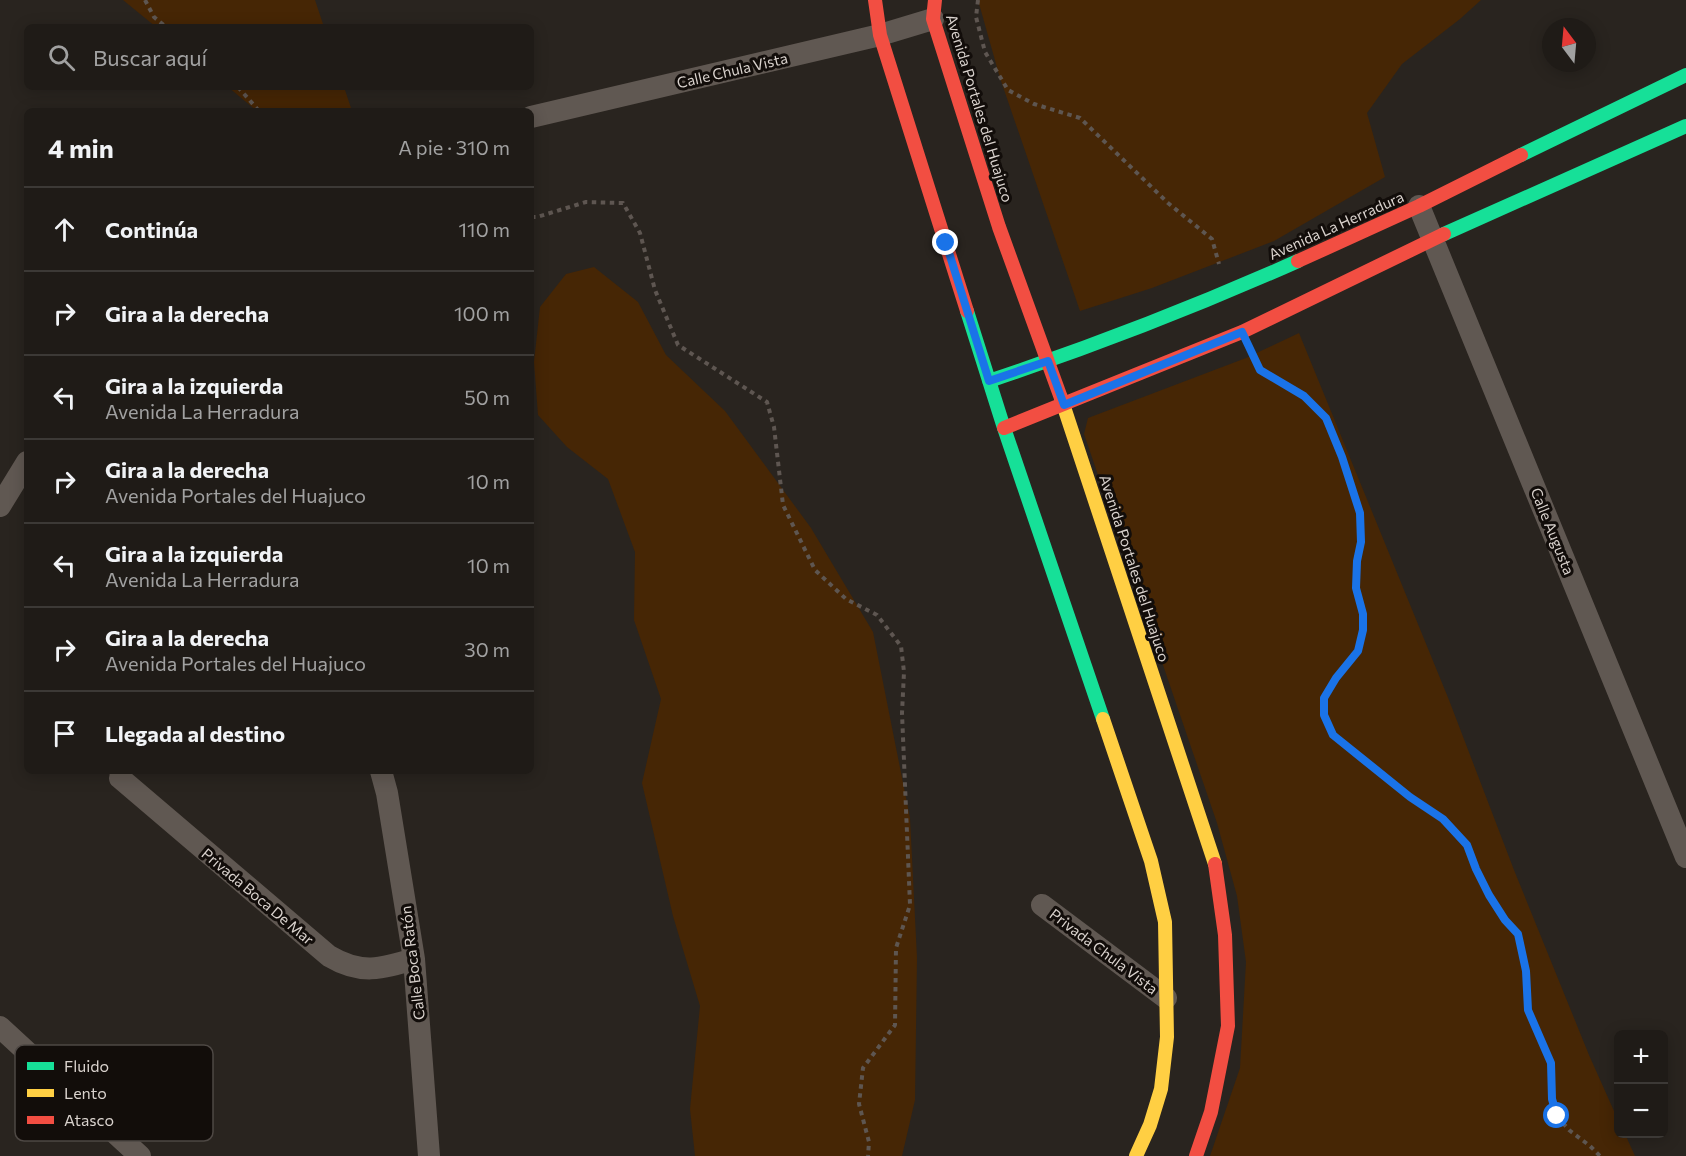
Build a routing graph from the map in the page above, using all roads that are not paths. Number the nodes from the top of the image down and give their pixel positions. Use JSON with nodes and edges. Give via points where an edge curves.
{"nodes":[{"id":1,"x":875,"y":0,"type":"edge"},
{"id":2,"x":934,"y":10,"type":"edge"},
{"id":3,"x":879,"y":35,"type":"junction"},
{"id":4,"x":1686,"y":75,"type":"edge"},
{"id":5,"x":534,"y":116,"type":"edge"},
{"id":6,"x":1686,"y":126,"type":"edge"},
{"id":7,"x":1419,"y":206,"type":"junction"},
{"id":8,"x":1434,"y":240,"type":"junction"},
{"id":9,"x":1048,"y":361,"type":"junction"},
{"id":10,"x":989,"y":381,"type":"junction"},
{"id":11,"x":1064,"y":405,"type":"junction"},
{"id":12,"x":1004,"y":428,"type":"junction"},
{"id":13,"x":24,"y":467,"type":"edge"},
{"id":14,"x":0,"y":506,"type":"edge"},
{"id":15,"x":382,"y":774,"type":"edge"},
{"id":16,"x":120,"y":778,"type":"dead end"},
{"id":17,"x":1686,"y":856,"type":"edge"},
{"id":18,"x":1042,"y":904,"type":"dead end"},
{"id":19,"x":414,"y":959,"type":"junction"},
{"id":20,"x":1166,"y":998,"type":"junction"},
{"id":21,"x":0,"y":1027,"type":"edge"},
{"id":22,"x":20,"y":1045,"type":"edge"},
{"id":23,"x":124,"y":1141,"type":"edge"},
{"id":24,"x":140,"y":1156,"type":"edge"},
{"id":25,"x":429,"y":1156,"type":"edge"},
{"id":26,"x":1136,"y":1156,"type":"edge"},
{"id":27,"x":1196,"y":1156,"type":"edge"}],
"edges":[{"from":1,"to":3,"type":"street"},
{"from":2,"to":3,"type":"street","name":"Calle Chula Vista"},
{"from":2,"to":9,"type":"street","name":"Avenida Portales del Huajuco","via":[[999,227]]},
{"from":3,"to":5,"type":"street","name":"Calle Chula Vista"},
{"from":3,"to":10,"type":"street"},
{"from":4,"to":7,"type":"street","name":"Avenida La Herradura"},
{"from":6,"to":8,"type":"street"},
{"from":7,"to":8,"type":"street","name":"Calle Augusta"},
{"from":7,"to":9,"type":"street","name":"Avenida La Herradura","via":[[1233,290]]},
{"from":8,"to":11,"type":"street","via":[[1242,332]]},
{"from":8,"to":17,"type":"street","name":"Calle Augusta"},
{"from":9,"to":10,"type":"street","name":"Avenida La Herradura"},
{"from":9,"to":11,"type":"street","name":"Avenida Portales del Huajuco"},
{"from":10,"to":12,"type":"street"},
{"from":11,"to":12,"type":"street"},
{"from":11,"to":27,"type":"street","name":"Avenida Portales del Huajuco","via":[[1215,862],[1225,935],[1228,1026],[1211,1112]]},
{"from":12,"to":20,"type":"street","via":[[1151,861],[1165,922]]},
{"from":13,"to":14,"type":"street"},
{"from":15,"to":19,"type":"street","name":"Calle Boca Ratón"},
{"from":16,"to":19,"type":"street","name":"Privada Boca De Mar","via":[[329,956],[366,970]]},
{"from":18,"to":20,"type":"street","name":"Privada Chula Vista"},
{"from":19,"to":25,"type":"street","name":"Calle Boca Ratón"},
{"from":20,"to":26,"type":"street","via":[[1167,1037],[1161,1089]]},
{"from":21,"to":22,"type":"street"},
{"from":23,"to":24,"type":"street"}]}
